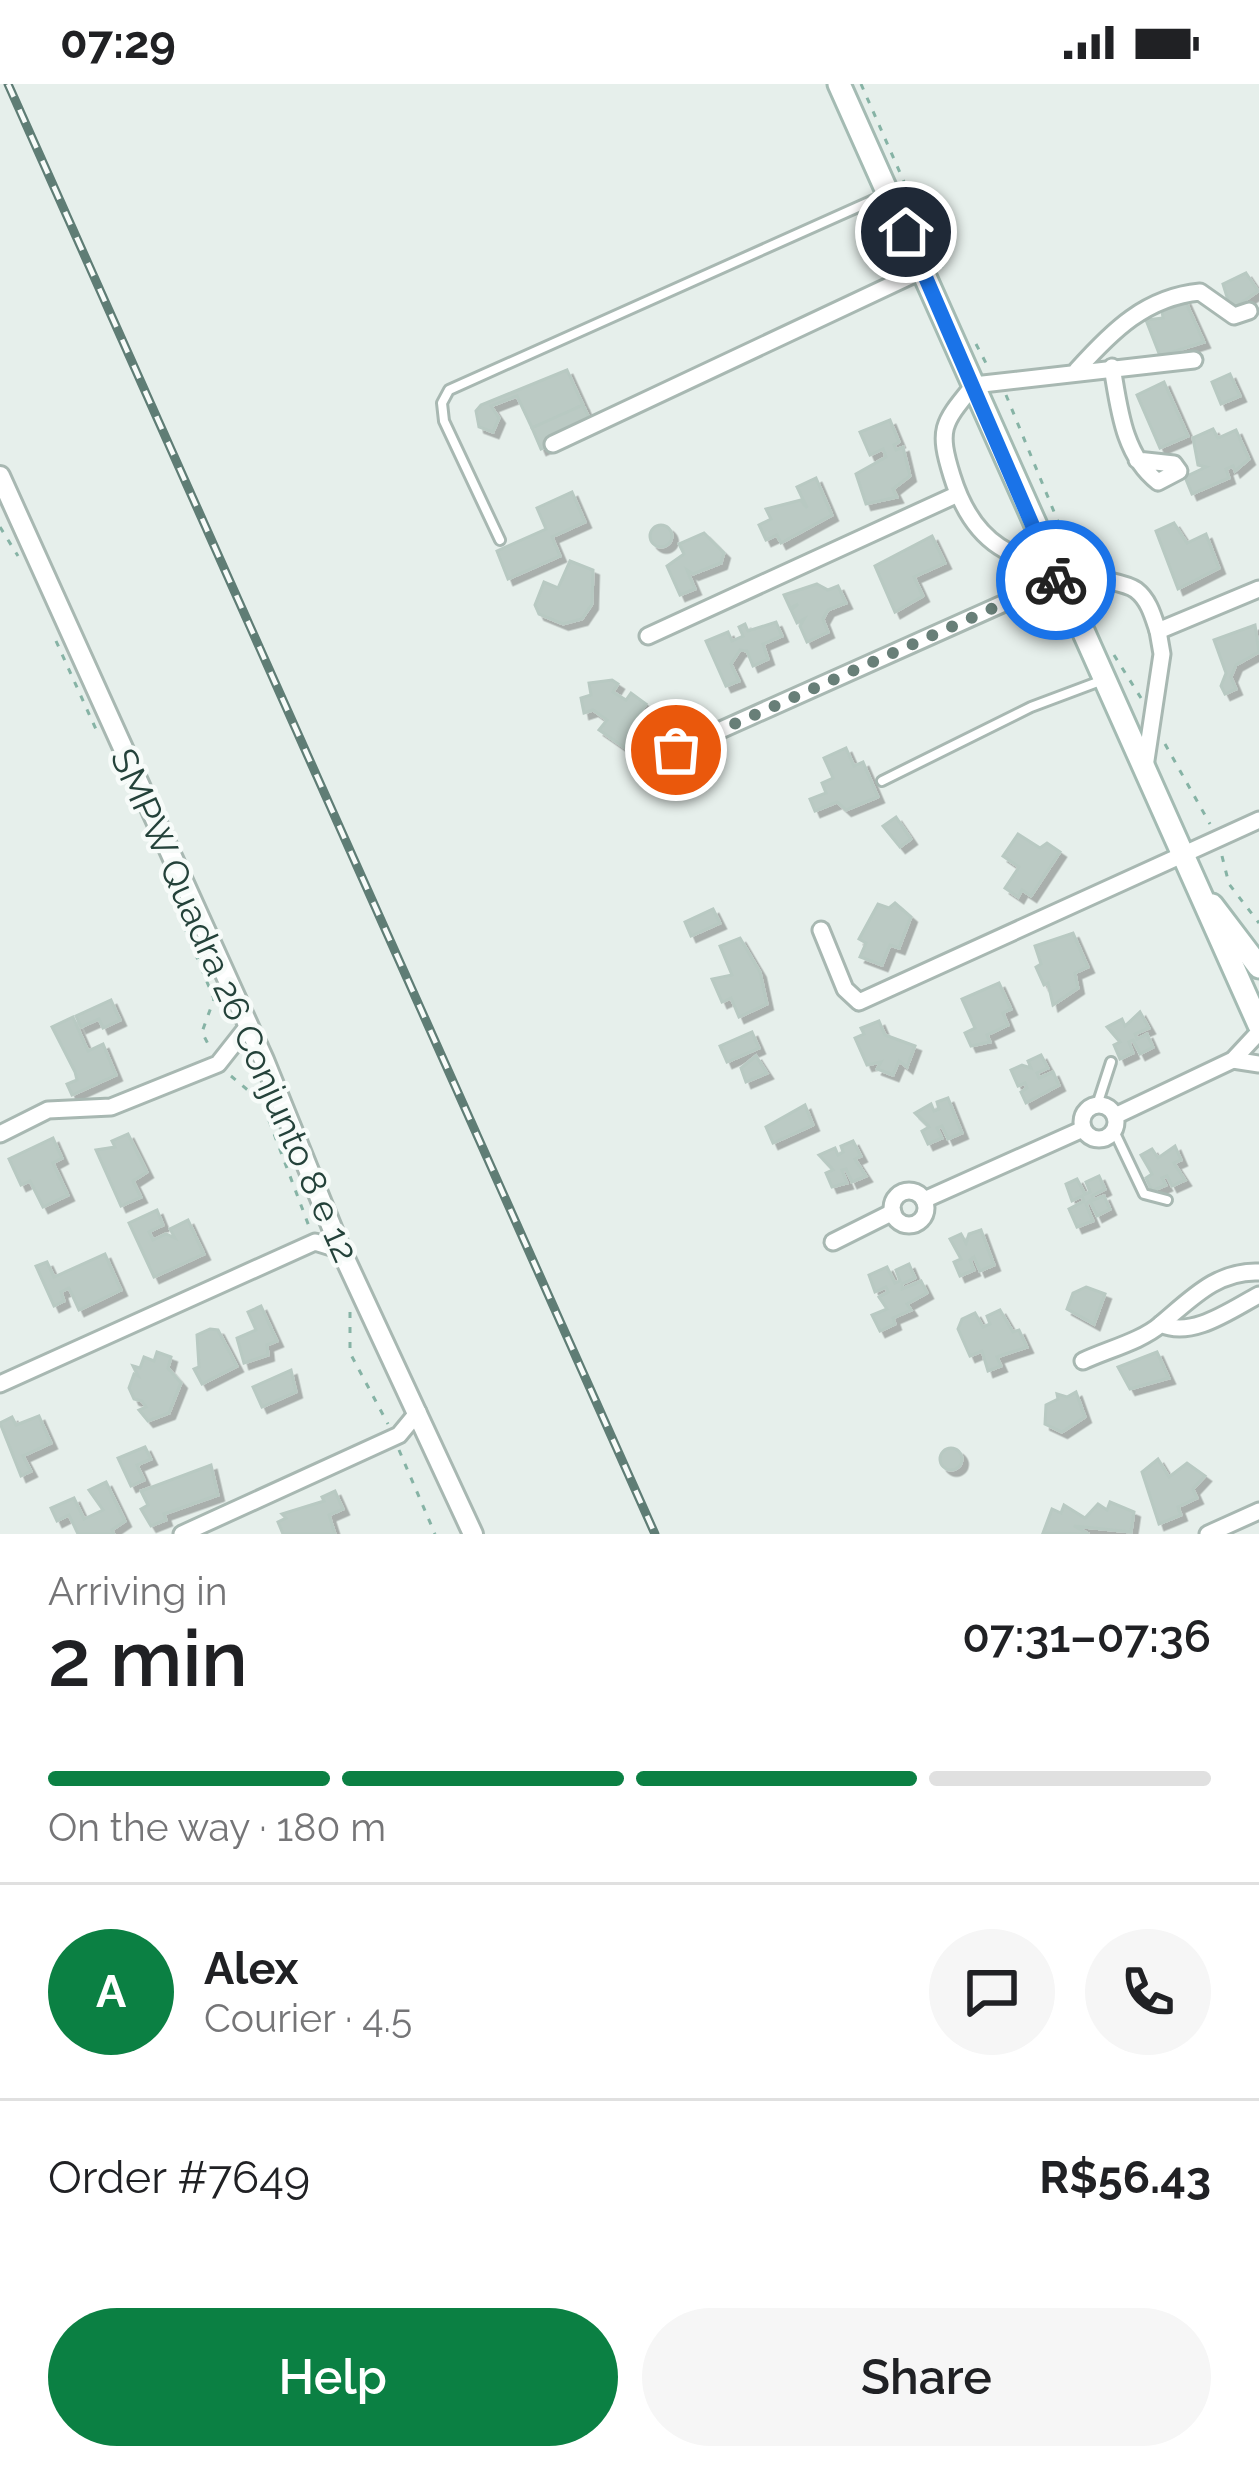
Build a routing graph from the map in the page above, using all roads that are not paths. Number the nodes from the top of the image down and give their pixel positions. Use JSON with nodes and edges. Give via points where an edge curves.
{"nodes":[{"id":1,"x":846,"y":84,"type":"edge"},
{"id":2,"x":889,"y":193,"type":"junction"},
{"id":3,"x":923,"y":270,"type":"junction"},
{"id":4,"x":1249,"y":311,"type":"dead end"},
{"id":5,"x":1193,"y":359,"type":"dead end"},
{"id":6,"x":1112,"y":367,"type":"junction"},
{"id":7,"x":1077,"y":370,"type":"junction"},
{"id":8,"x":974,"y":385,"type":"junction"},
{"id":9,"x":553,"y":444,"type":"dead end"},
{"id":10,"x":1137,"y":460,"type":"dead end"},
{"id":11,"x":1,"y":481,"type":"edge"},
{"id":12,"x":958,"y":494,"type":"junction"},
{"id":13,"x":500,"y":541,"type":"dead end"},
{"id":14,"x":1064,"y":575,"type":"junction"},
{"id":15,"x":1259,"y":589,"type":"edge"},
{"id":16,"x":1158,"y":631,"type":"junction"},
{"id":17,"x":648,"y":636,"type":"dead end"},
{"id":18,"x":1104,"y":680,"type":"junction"},
{"id":19,"x":676,"y":750,"type":"dead end"},
{"id":20,"x":1144,"y":767,"type":"junction"},
{"id":21,"x":882,"y":781,"type":"dead end"},
{"id":22,"x":1259,"y":820,"type":"edge"},
{"id":23,"x":1181,"y":848,"type":"junction"},
{"id":24,"x":820,"y":930,"type":"dead end"},
{"id":25,"x":1259,"y":967,"type":"edge"},
{"id":26,"x":248,"y":1027,"type":"junction"},
{"id":27,"x":1259,"y":1029,"type":"edge"},
{"id":28,"x":264,"y":1060,"type":"junction"},
{"id":29,"x":1234,"y":1060,"type":"junction"},
{"id":30,"x":221,"y":1062,"type":"junction"},
{"id":31,"x":1111,"y":1062,"type":"dead end"},
{"id":32,"x":1259,"y":1064,"type":"edge"},
{"id":33,"x":1097,"y":1105,"type":"junction"},
{"id":34,"x":1114,"y":1123,"type":"junction"},
{"id":35,"x":1083,"y":1129,"type":"junction"},
{"id":36,"x":0,"y":1134,"type":"edge"},
{"id":37,"x":1167,"y":1200,"type":"dead end"},
{"id":38,"x":328,"y":1220,"type":"junction"},
{"id":39,"x":317,"y":1242,"type":"junction"},
{"id":40,"x":833,"y":1242,"type":"dead end"},
{"id":41,"x":341,"y":1250,"type":"junction"},
{"id":42,"x":1259,"y":1272,"type":"edge"},
{"id":43,"x":1259,"y":1294,"type":"edge"},
{"id":44,"x":1161,"y":1324,"type":"junction"},
{"id":45,"x":1083,"y":1361,"type":"dead end"},
{"id":46,"x":0,"y":1384,"type":"edge"},
{"id":47,"x":418,"y":1412,"type":"junction"},
{"id":48,"x":397,"y":1436,"type":"junction"},
{"id":49,"x":430,"y":1439,"type":"junction"},
{"id":50,"x":1259,"y":1511,"type":"edge"},
{"id":51,"x":466,"y":1532,"type":"edge"},
{"id":52,"x":182,"y":1534,"type":"edge"},
{"id":53,"x":1208,"y":1534,"type":"edge"}],
"edges":[{"from":1,"to":2,"type":"main road"},
{"from":2,"to":3,"type":"main road"},
{"from":2,"to":13,"type":"lane","via":[[449,390],[444,421]]},
{"from":3,"to":8,"type":"main road"},
{"from":3,"to":9,"type":"street"},
{"from":4,"to":7,"type":"street","via":[[1234,316],[1200,292],[1178,294],[1126,319]]},
{"from":5,"to":6,"type":"street"},
{"from":6,"to":7,"type":"street"},
{"from":6,"to":10,"type":"street","via":[[1116,405]]},
{"from":7,"to":8,"type":"street"},
{"from":8,"to":12,"type":"street","via":[[944,422],[942,444]]},
{"from":8,"to":14,"type":"main road"},
{"from":11,"to":26,"type":"street","name":"SMPW Quadra 26 Conjunto 8 e 12"},
{"from":12,"to":14,"type":"street","via":[[993,545]]},
{"from":12,"to":17,"type":"street"},
{"from":14,"to":16,"type":"street","via":[[1134,588]]},
{"from":14,"to":18,"type":"main road"},
{"from":14,"to":19,"type":"street"},
{"from":15,"to":16,"type":"street"},
{"from":16,"to":20,"type":"street","via":[[1162,654]]},
{"from":18,"to":20,"type":"main road"},
{"from":18,"to":21,"type":"lane"},
{"from":20,"to":23,"type":"main road"},
{"from":22,"to":23,"type":"street"},
{"from":23,"to":24,"type":"street","via":[[859,1002],[845,989]]},
{"from":23,"to":25,"type":"main road"},
{"from":23,"to":27,"type":"main road"},
{"from":26,"to":28,"type":"street","name":"SMPW Quadra 26 Conjunto 8 e 12"},
{"from":26,"to":30,"type":"street"},
{"from":27,"to":29,"type":"street"},
{"from":28,"to":30,"type":"street"},
{"from":28,"to":38,"type":"street","name":"SMPW Quadra 26 Conjunto 8 e 12"},
{"from":29,"to":32,"type":"street"},
{"from":29,"to":34,"type":"street"},
{"from":30,"to":36,"type":"street","via":[[111,1107],[48,1110]]},
{"from":31,"to":33,"type":"lane"},
{"from":33,"to":34,"type":"street"},
{"from":33,"to":35,"type":"street","via":[[1084,1113]]},
{"from":34,"to":35,"type":"street","via":[[1100,1140]]},
{"from":34,"to":37,"type":"lane","via":[[1144,1194]]},
{"from":35,"to":40,"type":"street","via":[[924,1200],[917,1222],[900,1222],[892,1212]]},
{"from":38,"to":39,"type":"street"},
{"from":38,"to":41,"type":"street","name":"SMPW Quadra 26 Conjunto 8 e 12"},
{"from":39,"to":41,"type":"street"},
{"from":39,"to":46,"type":"street"},
{"from":41,"to":47,"type":"street","name":"SMPW Quadra 26 Conjunto 8 e 12"},
{"from":42,"to":44,"type":"street","via":[[1221,1279]]},
{"from":43,"to":44,"type":"street","via":[[1196,1325]]},
{"from":44,"to":45,"type":"street"},
{"from":47,"to":48,"type":"street"},
{"from":47,"to":49,"type":"street","name":"SMPW Quadra 26 Conjunto 8 e 12"},
{"from":48,"to":49,"type":"street"},
{"from":48,"to":52,"type":"street"},
{"from":49,"to":51,"type":"street","name":"SMPW Quadra 26 Conjunto 8 e 12"},
{"from":50,"to":53,"type":"street"}]}
